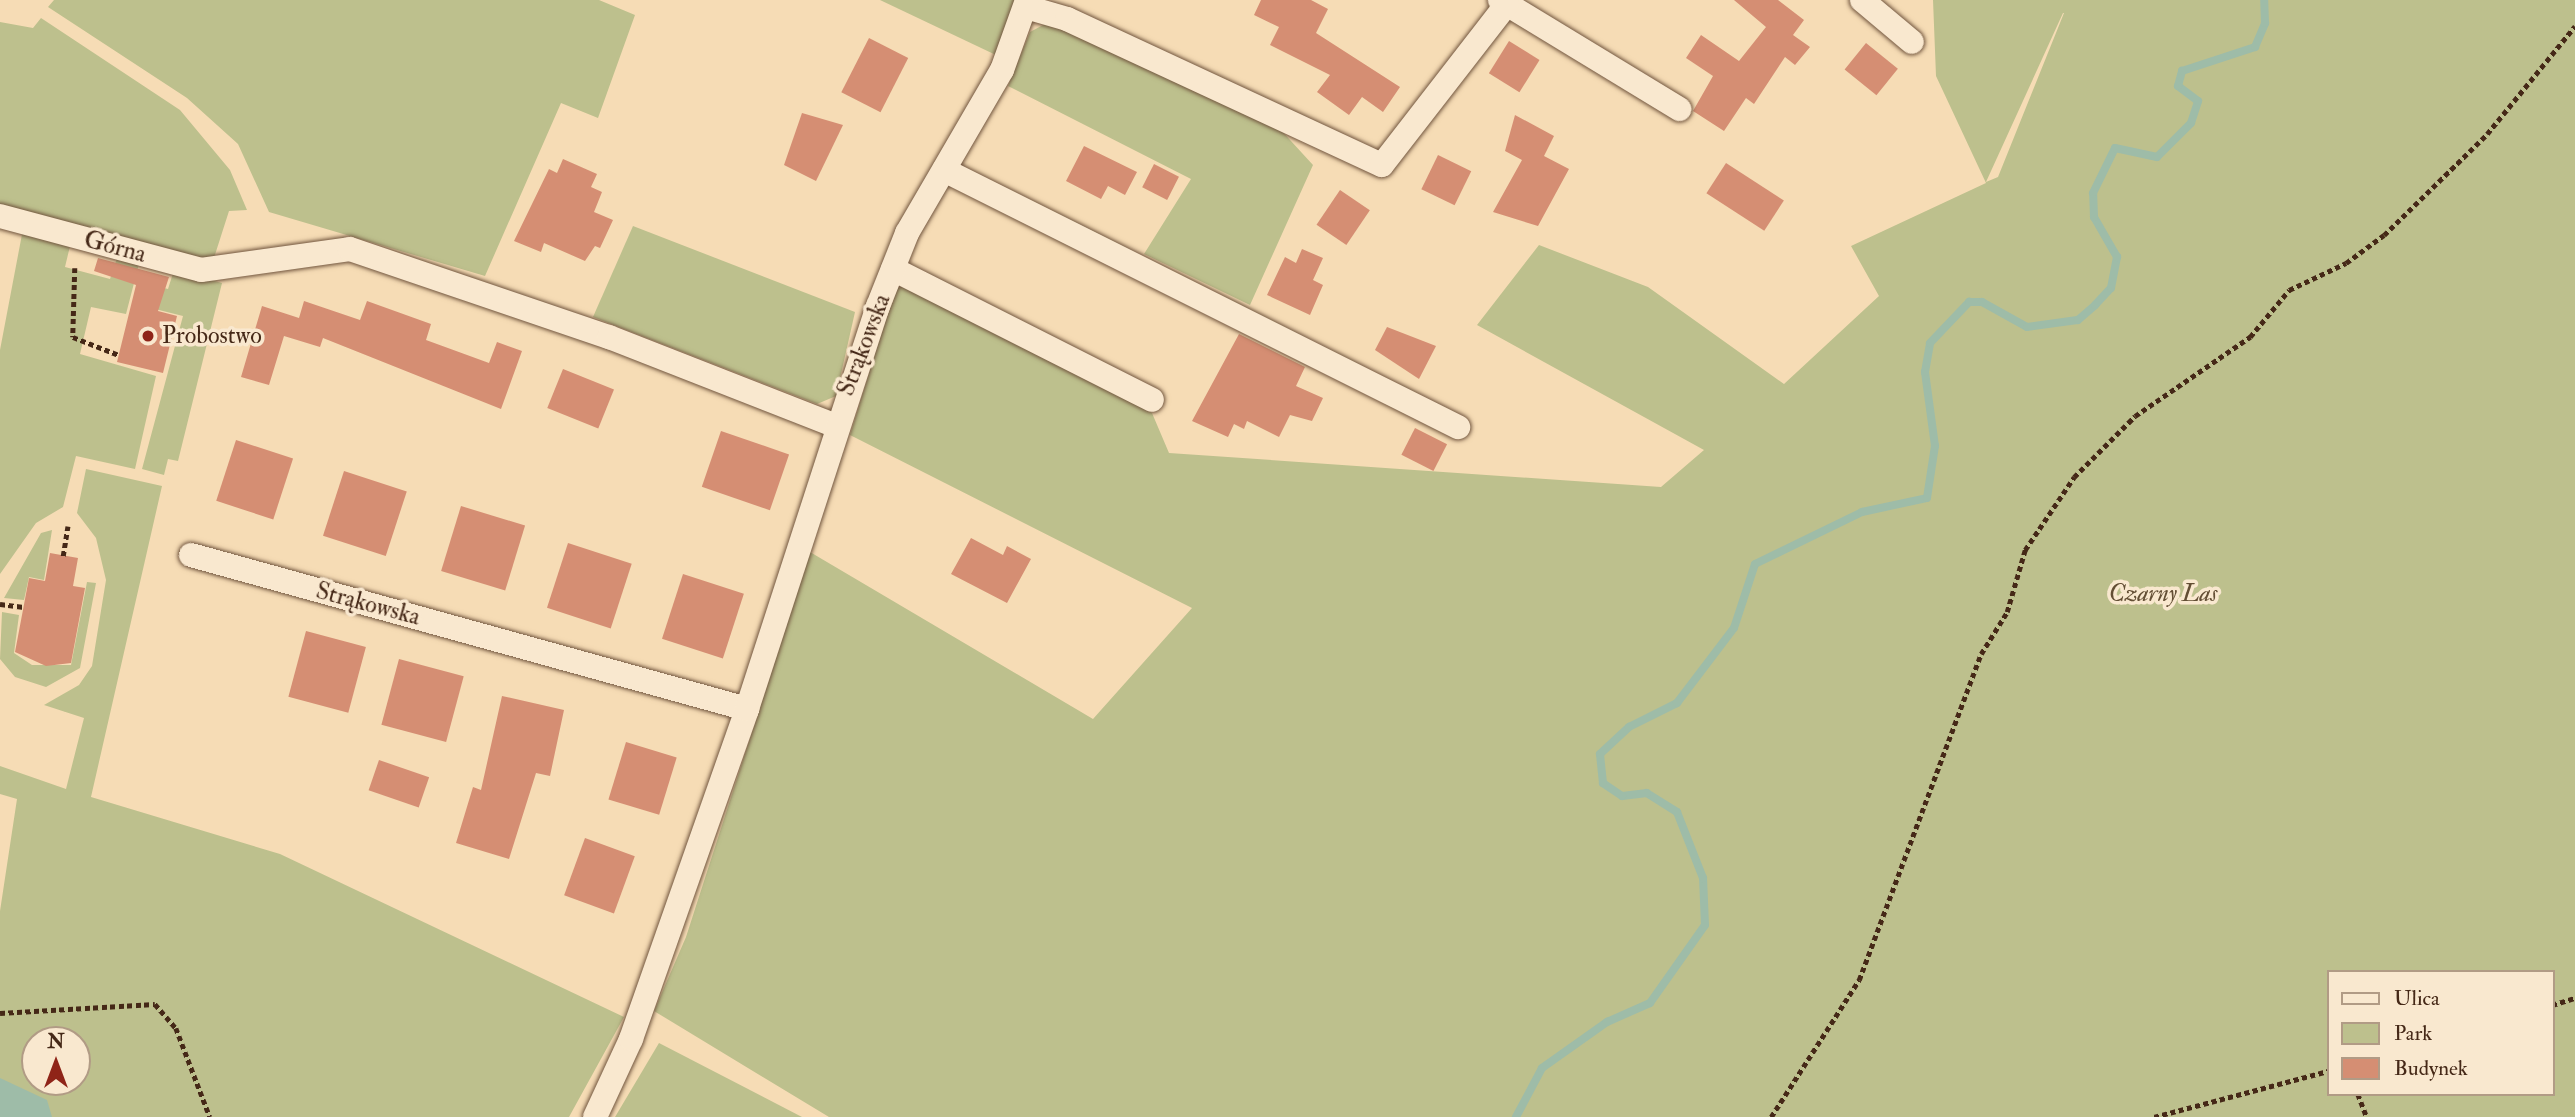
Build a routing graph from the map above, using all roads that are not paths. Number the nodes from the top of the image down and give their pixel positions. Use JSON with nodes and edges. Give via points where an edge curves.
{"nodes":[{"id":1,"x":1862,"y":0,"type":"edge"},
{"id":2,"x":1503,"y":2,"type":"edge"},
{"id":3,"x":1027,"y":4,"type":"edge"},
{"id":4,"x":1912,"y":42,"type":"dead end"},
{"id":5,"x":1679,"y":109,"type":"dead end"},
{"id":6,"x":944,"y":170,"type":"junction"},
{"id":7,"x":0,"y":216,"type":"edge"},
{"id":8,"x":893,"y":269,"type":"junction"},
{"id":9,"x":1152,"y":400,"type":"dead end"},
{"id":10,"x":834,"y":425,"type":"junction"},
{"id":11,"x":1458,"y":427,"type":"dead end"},
{"id":12,"x":191,"y":555,"type":"dead end"},
{"id":13,"x":747,"y":709,"type":"junction"},
{"id":14,"x":595,"y":1117,"type":"edge"}],
"edges":[{"from":1,"to":4,"type":"street"},
{"from":2,"to":3,"type":"street","via":[[1382,165]]},
{"from":2,"to":5,"type":"street"},
{"from":3,"to":6,"type":"street","name":"Strąkowska","via":[[1002,70]]},
{"from":6,"to":8,"type":"street","name":"Strąkowska"},
{"from":6,"to":11,"type":"street"},
{"from":7,"to":10,"type":"street","name":"Górna","via":[[201,270],[350,249],[609,337]]},
{"from":8,"to":9,"type":"street"},
{"from":8,"to":10,"type":"street","name":"Strąkowska"},
{"from":10,"to":13,"type":"street","name":"Strąkowska"},
{"from":12,"to":13,"type":"street","name":"Strąkowska"},
{"from":13,"to":14,"type":"street","name":"Strąkowska","via":[[631,1039]]}]}
